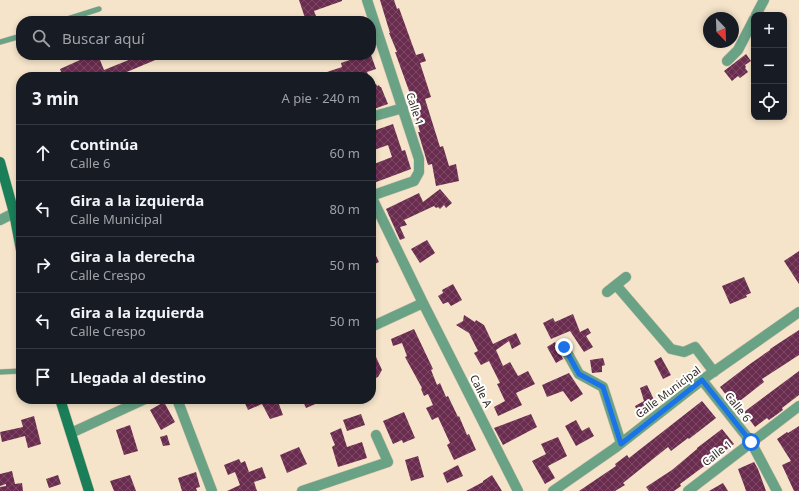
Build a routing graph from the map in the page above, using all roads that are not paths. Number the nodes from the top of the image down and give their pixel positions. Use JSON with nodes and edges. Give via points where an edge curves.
{"nodes":[{"id":1,"x":367,"y":0,"type":"edge"},
{"id":2,"x":764,"y":0,"type":"edge"},
{"id":3,"x":99,"y":9,"type":"dead end"},
{"id":4,"x":758,"y":12,"type":"edge"},
{"id":5,"x":77,"y":16,"type":"edge"},
{"id":6,"x":371,"y":16,"type":"edge"},
{"id":7,"x":751,"y":25,"type":"edge"},
{"id":8,"x":16,"y":37,"type":"edge"},
{"id":9,"x":376,"y":38,"type":"edge"},
{"id":10,"x":0,"y":42,"type":"edge"},
{"id":11,"x":727,"y":61,"type":"dead end"},
{"id":12,"x":403,"y":108,"type":"junction"},
{"id":13,"x":376,"y":116,"type":"edge"},
{"id":14,"x":0,"y":162,"type":"edge"},
{"id":15,"x":376,"y":194,"type":"edge"},
{"id":16,"x":376,"y":206,"type":"edge"},
{"id":17,"x":14,"y":213,"type":"junction"},
{"id":18,"x":0,"y":220,"type":"edge"},
{"id":19,"x":16,"y":224,"type":"edge"},
{"id":20,"x":626,"y":277,"type":"dead end"},
{"id":21,"x":616,"y":285,"type":"junction"},
{"id":22,"x":607,"y":292,"type":"dead end"},
{"id":23,"x":423,"y":303,"type":"junction"},
{"id":24,"x":799,"y":312,"type":"edge"},
{"id":25,"x":376,"y":325,"type":"edge"},
{"id":26,"x":564,"y":347,"type":"dead end"},
{"id":27,"x":16,"y":371,"type":"edge"},
{"id":28,"x":0,"y":372,"type":"edge"},
{"id":29,"x":714,"y":372,"type":"junction"},
{"id":30,"x":702,"y":380,"type":"junction"},
{"id":31,"x":62,"y":404,"type":"edge"},
{"id":32,"x":133,"y":404,"type":"edge"},
{"id":33,"x":179,"y":404,"type":"edge"},
{"id":34,"x":799,"y":406,"type":"edge"},
{"id":35,"x":71,"y":433,"type":"junction"},
{"id":36,"x":376,"y":435,"type":"dead end"},
{"id":37,"x":751,"y":442,"type":"junction"},
{"id":38,"x":621,"y":444,"type":"junction"},
{"id":39,"x":692,"y":490,"type":"edge"},
{"id":40,"x":89,"y":491,"type":"edge"},
{"id":41,"x":212,"y":491,"type":"edge"},
{"id":42,"x":302,"y":491,"type":"edge"},
{"id":43,"x":518,"y":491,"type":"edge"},
{"id":44,"x":553,"y":491,"type":"edge"},
{"id":45,"x":777,"y":491,"type":"edge"}],
"edges":[{"from":1,"to":6,"type":"street","name":"Calle 1"},
{"from":2,"to":4,"type":"street"},
{"from":3,"to":5,"type":"lane"},
{"from":7,"to":11,"type":"street","via":[[738,50]]},
{"from":8,"to":10,"type":"lane"},
{"from":9,"to":12,"type":"street","name":"Calle 1"},
{"from":12,"to":13,"type":"street"},
{"from":12,"to":15,"type":"street","name":"Calle 1","via":[[419,159],[419,172],[414,181]]},
{"from":14,"to":17,"type":"street"},
{"from":16,"to":23,"type":"street","name":"Calle A"},
{"from":17,"to":18,"type":"street"},
{"from":17,"to":19,"type":"street"},
{"from":20,"to":21,"type":"street"},
{"from":21,"to":22,"type":"street"},
{"from":21,"to":29,"type":"street","via":[[671,349],[684,352],[695,347]]},
{"from":23,"to":25,"type":"street"},
{"from":23,"to":43,"type":"street","name":"Calle A"},
{"from":24,"to":29,"type":"street","name":"Calle Municipal"},
{"from":26,"to":38,"type":"street","via":[[579,374],[603,387]]},
{"from":27,"to":28,"type":"lane"},
{"from":29,"to":30,"type":"street","name":"Calle Municipal"},
{"from":30,"to":37,"type":"street","name":"Calle 6"},
{"from":30,"to":38,"type":"street","name":"Calle Municipal"},
{"from":31,"to":35,"type":"street"},
{"from":32,"to":35,"type":"street"},
{"from":33,"to":41,"type":"street"},
{"from":34,"to":37,"type":"street","name":"Calle 1"},
{"from":35,"to":40,"type":"street"},
{"from":36,"to":42,"type":"street","via":[[388,462]]},
{"from":37,"to":39,"type":"street","name":"Calle 1"},
{"from":37,"to":45,"type":"street","name":"Calle 6"},
{"from":38,"to":44,"type":"street","name":"Calle Municipal"}]}
